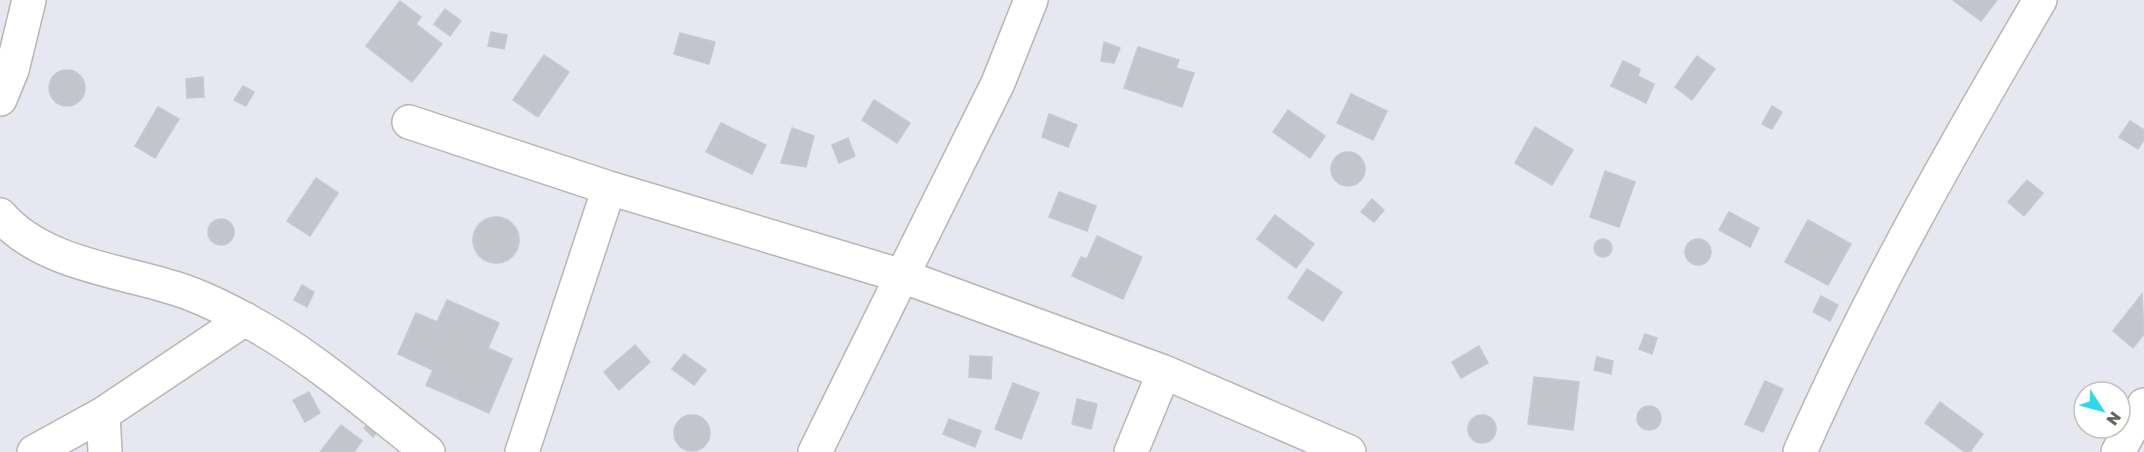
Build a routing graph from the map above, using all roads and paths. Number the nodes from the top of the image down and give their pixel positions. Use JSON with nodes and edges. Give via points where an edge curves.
{"nodes":[{"id":1,"x":29,"y":0,"type":"edge"},
{"id":2,"x":1031,"y":0,"type":"edge"},
{"id":3,"x":2040,"y":0,"type":"edge"},
{"id":4,"x":0,"y":99,"type":"edge"},
{"id":5,"x":409,"y":122,"type":"dead end"},
{"id":6,"x":609,"y":188,"type":"junction"},
{"id":7,"x":0,"y":215,"type":"edge"},
{"id":8,"x":902,"y":276,"type":"junction"},
{"id":9,"x":244,"y":319,"type":"junction"},
{"id":10,"x":1164,"y":372,"type":"junction"},
{"id":11,"x":2144,"y":405,"type":"edge"},
{"id":12,"x":103,"y":414,"type":"junction"},
{"id":13,"x":34,"y":452,"type":"edge"},
{"id":14,"x":105,"y":452,"type":"edge"},
{"id":15,"x":428,"y":452,"type":"edge"},
{"id":16,"x":522,"y":452,"type":"edge"},
{"id":17,"x":815,"y":452,"type":"edge"},
{"id":18,"x":1131,"y":452,"type":"edge"},
{"id":19,"x":1349,"y":452,"type":"edge"},
{"id":20,"x":1800,"y":452,"type":"edge"},
{"id":21,"x":2118,"y":452,"type":"edge"}],
"edges":[{"from":1,"to":4,"type":"street","via":[[12,70]]},
{"from":2,"to":8,"type":"street","via":[[998,83]]},
{"from":3,"to":20,"type":"street","via":[[1880,281]]},
{"from":5,"to":6,"type":"street"},
{"from":6,"to":8,"type":"street"},
{"from":6,"to":16,"type":"street"},
{"from":7,"to":9,"type":"street","via":[[32,241],[58,254],[176,288]]},
{"from":8,"to":10,"type":"street"},
{"from":8,"to":17,"type":"street"},
{"from":9,"to":12,"type":"street"},
{"from":9,"to":15,"type":"street","via":[[331,375]]},
{"from":10,"to":18,"type":"street"},
{"from":10,"to":19,"type":"street"},
{"from":11,"to":21,"type":"street"},
{"from":12,"to":13,"type":"street"},
{"from":12,"to":14,"type":"street"}]}
